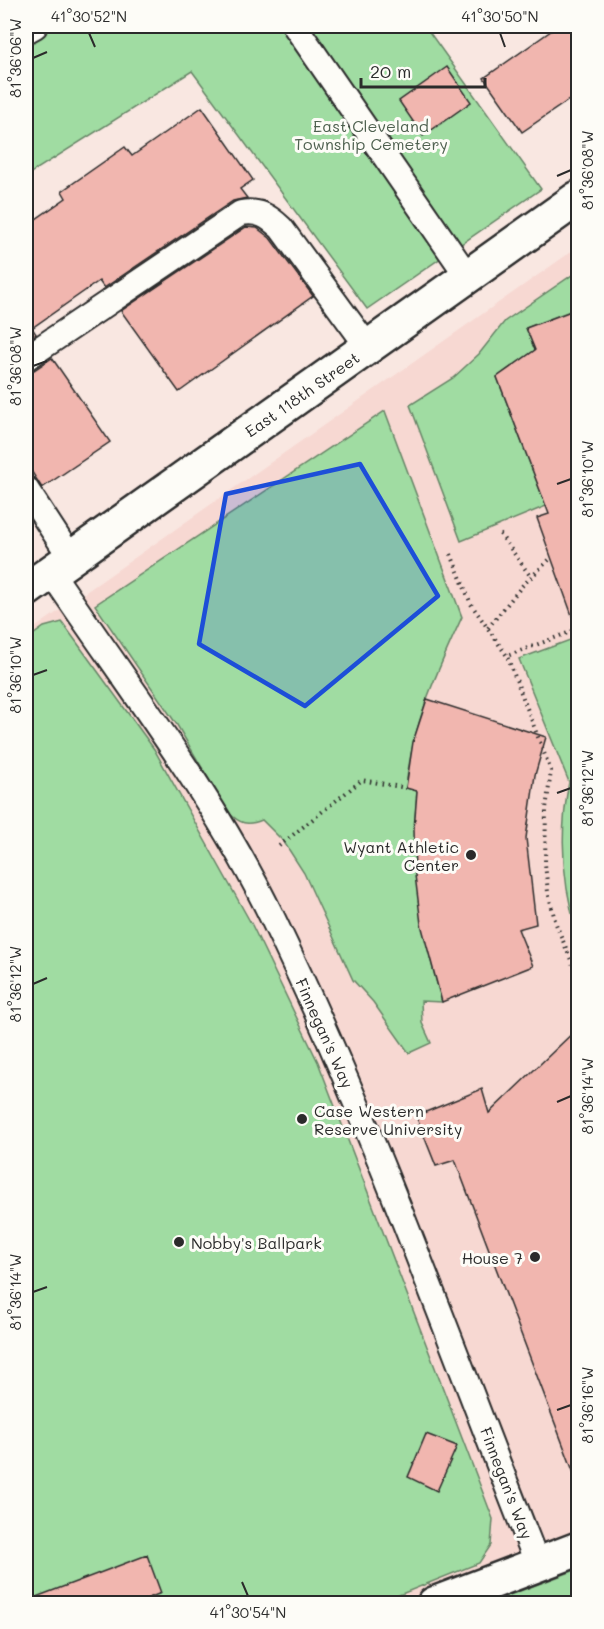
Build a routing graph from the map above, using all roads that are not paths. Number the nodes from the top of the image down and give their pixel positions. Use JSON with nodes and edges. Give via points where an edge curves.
{"nodes":[{"id":1,"x":35,"y":26,"type":"edge"},
{"id":2,"x":295,"y":26,"type":"edge"},
{"id":3,"x":26,"y":31,"type":"edge"},
{"id":4,"x":579,"y":198,"type":"edge"},
{"id":5,"x":468,"y":277,"type":"junction"},
{"id":6,"x":368,"y":347,"type":"junction"},
{"id":7,"x":26,"y":358,"type":"edge"},
{"id":8,"x":26,"y":489,"type":"edge"},
{"id":9,"x":49,"y":573,"type":"edge"},
{"id":10,"x":579,"y":1549,"type":"edge"},
{"id":11,"x":538,"y":1565,"type":"junction"},
{"id":12,"x":434,"y":1604,"type":"edge"}],
"edges":[{"from":1,"to":3,"type":"lane"},
{"from":2,"to":5,"type":"lane"},
{"from":4,"to":5,"type":"street","name":"East 118th Street"},
{"from":5,"to":6,"type":"street","name":"East 118th Street"},
{"from":6,"to":7,"type":"lane","via":[[280,228],[269,216],[253,211],[241,213]]},
{"from":6,"to":9,"type":"street","name":"East 118th Street"},
{"from":8,"to":9,"type":"lane","name":"Finnegan's Way"},
{"from":9,"to":11,"type":"lane","name":"Finnegan's Way","via":[[216,818],[273,918],[354,1098],[445,1319]]},
{"from":10,"to":11,"type":"street"},
{"from":11,"to":12,"type":"street"}]}
